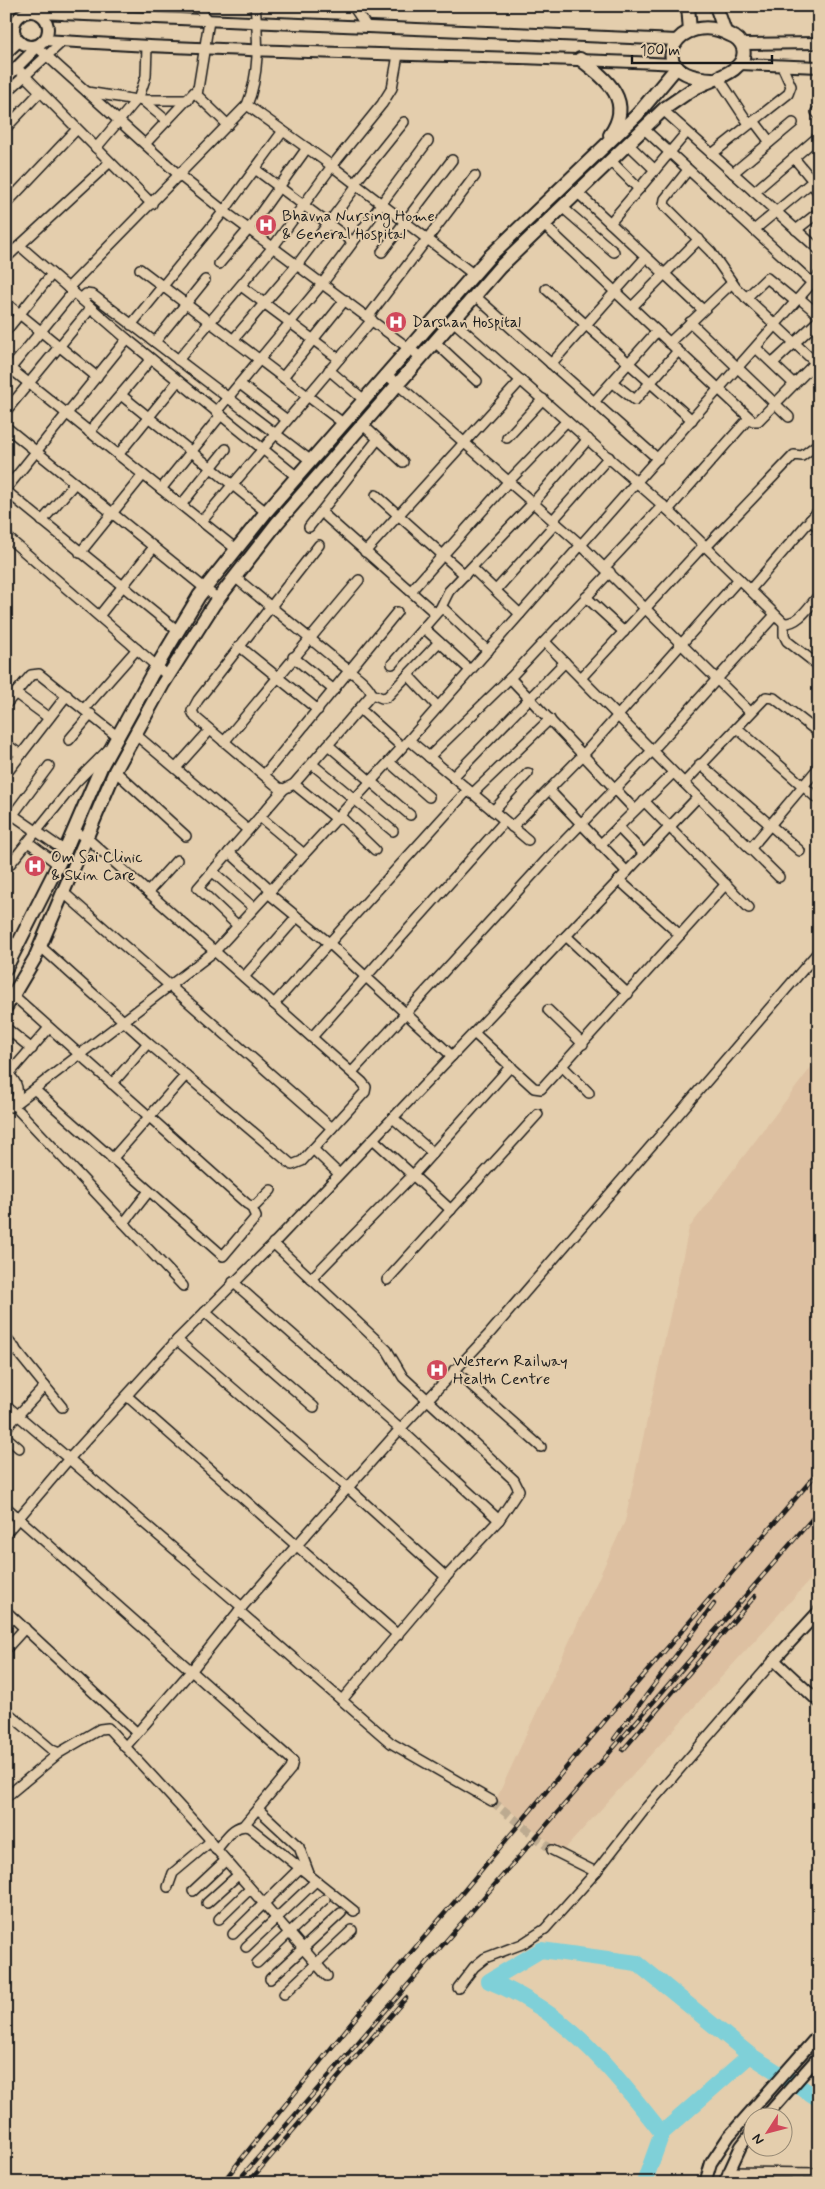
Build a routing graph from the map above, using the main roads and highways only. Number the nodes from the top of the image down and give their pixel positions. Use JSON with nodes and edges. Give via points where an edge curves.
{"nodes":[{"id":1,"x":688,"y":6,"type":"edge"},
{"id":2,"x":716,"y":6,"type":"edge"},
{"id":3,"x":690,"y":31,"type":"junction"},
{"id":4,"x":725,"y":32,"type":"junction"},
{"id":5,"x":580,"y":59,"type":"road end"},
{"id":6,"x":676,"y":66,"type":"junction"},
{"id":7,"x":715,"y":78,"type":"junction"},
{"id":8,"x":597,"y":153,"type":"junction"},
{"id":9,"x":6,"y":968,"type":"edge"},
{"id":10,"x":6,"y":1007,"type":"edge"}],
"edges":[{"from":1,"to":3,"type":"main road"},
{"from":2,"to":4,"type":"main road"},
{"from":3,"to":4,"type":"main road","via":[[707,28]]},
{"from":3,"to":6,"type":"main road","via":[[677,40],[671,50]]},
{"from":4,"to":7,"type":"main road","via":[[742,44],[744,56],[731,71]]},
{"from":5,"to":8,"type":"main road","via":[[608,82],[620,109],[618,124]]},
{"from":6,"to":7,"type":"main road","via":[[698,78]]},
{"from":6,"to":8,"type":"main road","via":[[637,115]]},
{"from":7,"to":10,"type":"main road","via":[[662,110],[499,268],[278,523],[218,599],[168,676],[115,772],[40,946]]},
{"from":8,"to":9,"type":"main road","via":[[474,274],[296,476],[205,588],[115,742]]}]}
